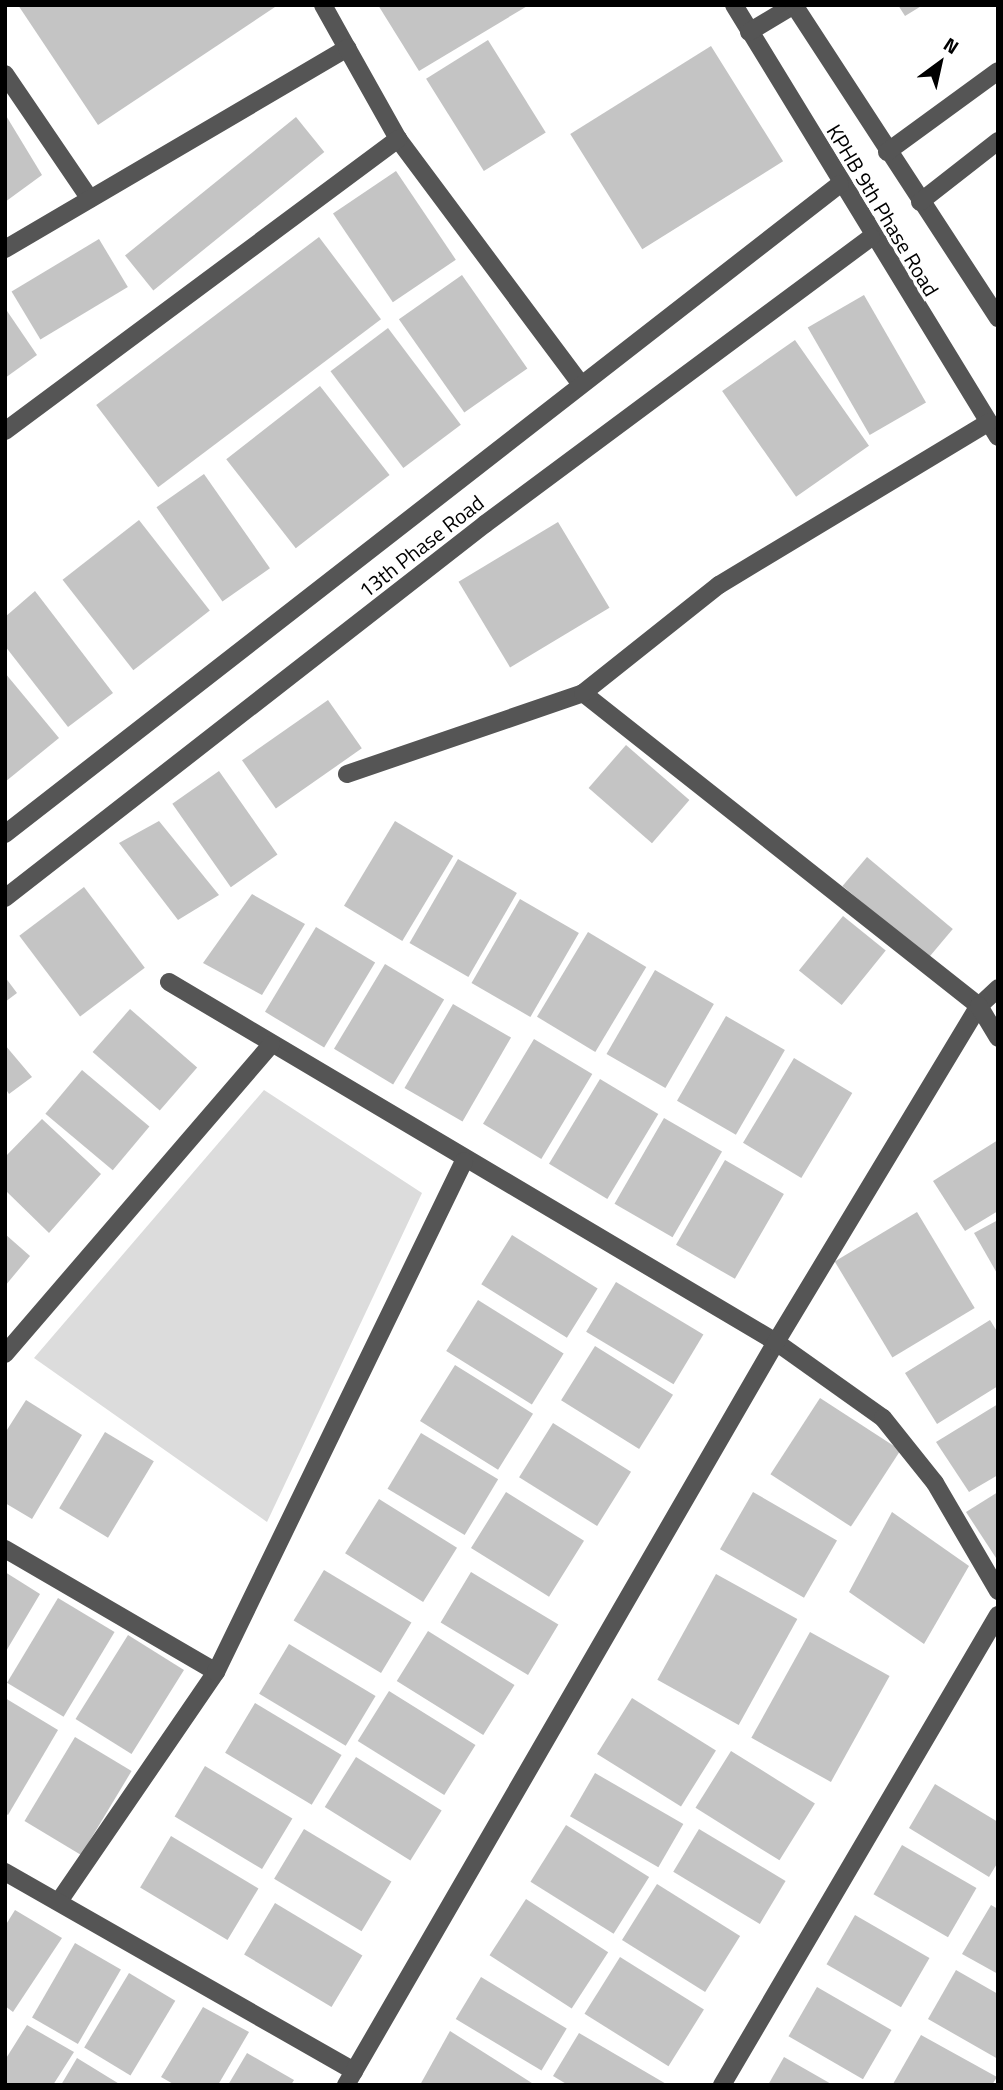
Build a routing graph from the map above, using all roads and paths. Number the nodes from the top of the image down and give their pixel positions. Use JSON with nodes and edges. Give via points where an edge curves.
{"nodes":[{"id":1,"x":323,"y":5,"type":"edge"},
{"id":2,"x":734,"y":5,"type":"edge"},
{"id":3,"x":794,"y":5,"type":"edge"},
{"id":4,"x":749,"y":32,"type":"junction"},
{"id":5,"x":347,"y":48,"type":"junction"},
{"id":6,"x":998,"y":71,"type":"edge"},
{"id":7,"x":5,"y":74,"type":"edge"},
{"id":8,"x":398,"y":139,"type":"junction"},
{"id":9,"x":998,"y":141,"type":"edge"},
{"id":10,"x":887,"y":152,"type":"junction"},
{"id":11,"x":839,"y":184,"type":"junction"},
{"id":12,"x":90,"y":199,"type":"junction"},
{"id":13,"x":920,"y":202,"type":"junction"},
{"id":14,"x":871,"y":237,"type":"junction"},
{"id":15,"x":5,"y":249,"type":"edge"},
{"id":16,"x":998,"y":317,"type":"edge"},
{"id":17,"x":580,"y":383,"type":"junction"},
{"id":18,"x":993,"y":430,"type":"edge"},
{"id":19,"x":5,"y":431,"type":"edge"},
{"id":20,"x":583,"y":693,"type":"junction"},
{"id":21,"x":347,"y":774,"type":"dead end"},
{"id":22,"x":5,"y":834,"type":"edge"},
{"id":23,"x":5,"y":898,"type":"edge"},
{"id":24,"x":169,"y":982,"type":"dead end"},
{"id":25,"x":998,"y":988,"type":"edge"},
{"id":26,"x":979,"y":1006,"type":"junction"},
{"id":27,"x":998,"y":1038,"type":"edge"},
{"id":28,"x":271,"y":1045,"type":"junction"},
{"id":29,"x":464,"y":1161,"type":"junction"},
{"id":30,"x":776,"y":1342,"type":"junction"},
{"id":31,"x":5,"y":1354,"type":"edge"},
{"id":32,"x":5,"y":1549,"type":"edge"},
{"id":33,"x":998,"y":1591,"type":"edge"},
{"id":34,"x":998,"y":1615,"type":"edge"},
{"id":35,"x":216,"y":1672,"type":"junction"},
{"id":36,"x":5,"y":1872,"type":"edge"},
{"id":37,"x":59,"y":1900,"type":"junction"},
{"id":38,"x":350,"y":2078,"type":"edge"},
{"id":39,"x":722,"y":2085,"type":"edge"}],
"edges":[{"from":1,"to":5,"type":"street"},
{"from":2,"to":4,"type":"street","name":"KPHB 9th Phase Road"},
{"from":3,"to":4,"type":"street"},
{"from":3,"to":10,"type":"street","name":"KPHB 9th Phase Road"},
{"from":4,"to":11,"type":"street","name":"KPHB 9th Phase Road"},
{"from":5,"to":8,"type":"street"},
{"from":5,"to":12,"type":"street"},
{"from":6,"to":10,"type":"street"},
{"from":7,"to":12,"type":"street"},
{"from":8,"to":17,"type":"street"},
{"from":8,"to":19,"type":"street"},
{"from":9,"to":13,"type":"street"},
{"from":10,"to":13,"type":"street","name":"KPHB 9th Phase Road"},
{"from":11,"to":14,"type":"street","name":"KPHB 9th Phase Road"},
{"from":11,"to":17,"type":"street","name":"13th Phase Road"},
{"from":12,"to":15,"type":"street"},
{"from":13,"to":16,"type":"street","name":"KPHB 9th Phase Road"},
{"from":14,"to":18,"type":"street","name":"KPHB 9th Phase Road"},
{"from":14,"to":23,"type":"street","name":"13th Phase Road","via":[[485,524]]},
{"from":17,"to":22,"type":"street","name":"13th Phase Road"},
{"from":18,"to":20,"type":"street","via":[[719,585]]},
{"from":20,"to":21,"type":"street"},
{"from":20,"to":26,"type":"street"},
{"from":24,"to":28,"type":"street"},
{"from":25,"to":26,"type":"street"},
{"from":26,"to":27,"type":"street"},
{"from":26,"to":30,"type":"street"},
{"from":28,"to":29,"type":"street"},
{"from":28,"to":31,"type":"street"},
{"from":29,"to":30,"type":"street"},
{"from":29,"to":35,"type":"street"},
{"from":30,"to":33,"type":"street","via":[[883,1418],[935,1483]]},
{"from":30,"to":38,"type":"street"},
{"from":32,"to":35,"type":"street"},
{"from":34,"to":39,"type":"street"},
{"from":35,"to":37,"type":"street"},
{"from":36,"to":37,"type":"street"},
{"from":37,"to":38,"type":"street"}]}
